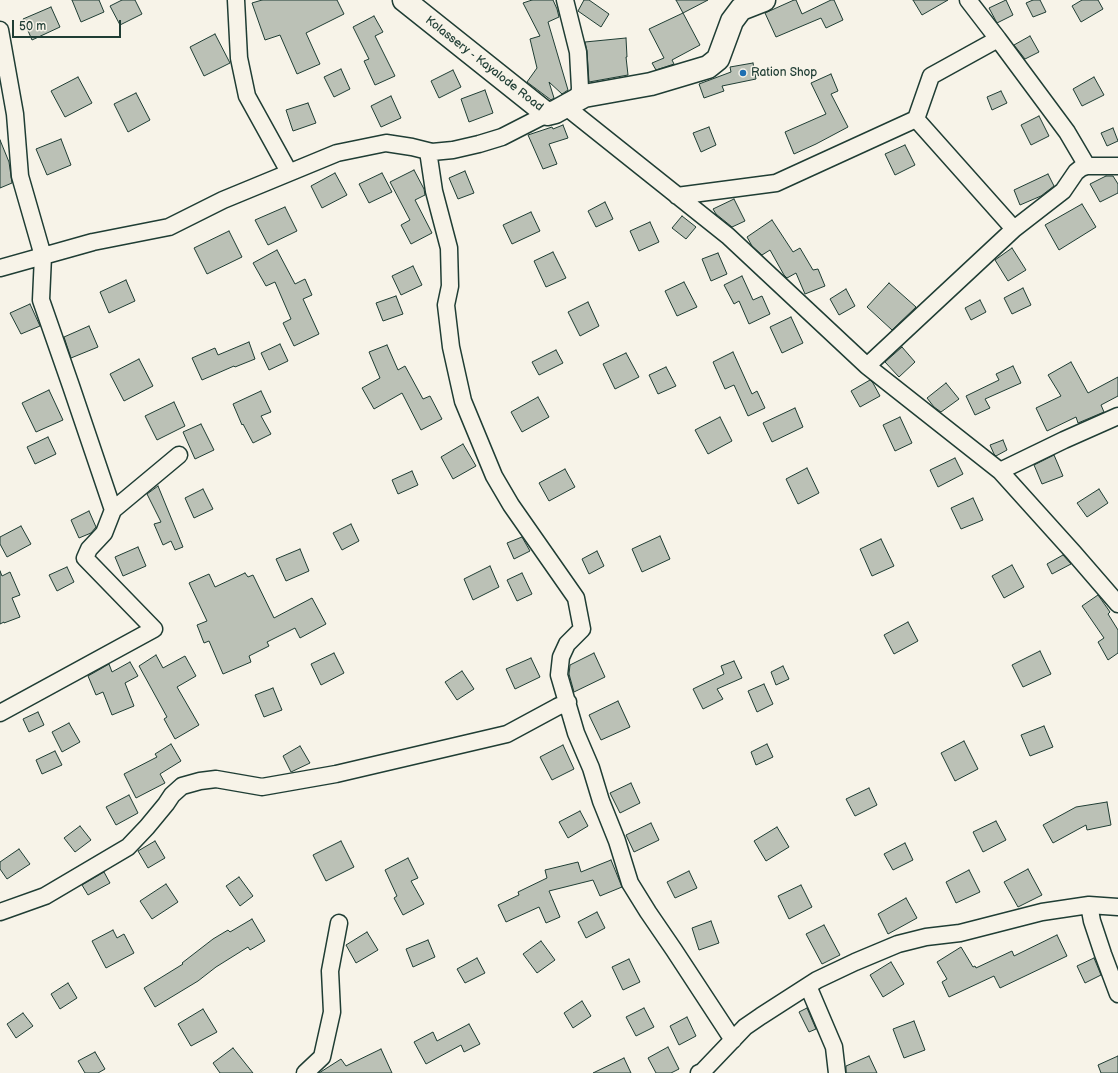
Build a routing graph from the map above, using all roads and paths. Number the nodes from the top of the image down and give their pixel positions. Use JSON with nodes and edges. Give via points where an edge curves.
{"nodes":[{"id":1,"x":236,"y":0,"type":"edge"},
{"id":2,"x":404,"y":0,"type":"edge"},
{"id":3,"x":565,"y":0,"type":"edge"},
{"id":4,"x":764,"y":0,"type":"edge"},
{"id":5,"x":968,"y":0,"type":"edge"},
{"id":6,"x":0,"y":30,"type":"edge"},
{"id":7,"x":998,"y":39,"type":"junction"},
{"id":8,"x":564,"y":106,"type":"junction"},
{"id":9,"x":916,"y":119,"type":"junction"},
{"id":10,"x":428,"y":151,"type":"junction"},
{"id":11,"x":1087,"y":166,"type":"junction"},
{"id":12,"x":1118,"y":166,"type":"edge"},
{"id":13,"x":289,"y":172,"type":"junction"},
{"id":14,"x":677,"y":196,"type":"junction"},
{"id":15,"x":1014,"y":229,"type":"junction"},
{"id":16,"x":43,"y":256,"type":"junction"},
{"id":17,"x":0,"y":268,"type":"edge"},
{"id":18,"x":867,"y":366,"type":"junction"},
{"id":19,"x":1118,"y":416,"type":"edge"},
{"id":20,"x":179,"y":455,"type":"dead end"},
{"id":21,"x":1000,"y":471,"type":"junction"},
{"id":22,"x":113,"y":510,"type":"junction"},
{"id":23,"x":1118,"y":604,"type":"edge"},
{"id":24,"x":568,"y":702,"type":"junction"},
{"id":25,"x":0,"y":713,"type":"edge"},
{"id":26,"x":1089,"y":905,"type":"junction"},
{"id":27,"x":1118,"y":906,"type":"edge"},
{"id":28,"x":0,"y":912,"type":"edge"},
{"id":29,"x":339,"y":923,"type":"dead end"},
{"id":30,"x":808,"y":986,"type":"junction"},
{"id":31,"x":1118,"y":994,"type":"edge"},
{"id":32,"x":733,"y":1040,"type":"junction"},
{"id":33,"x":305,"y":1073,"type":"edge"},
{"id":34,"x":699,"y":1073,"type":"edge"},
{"id":35,"x":837,"y":1073,"type":"edge"}],
"edges":[{"from":1,"to":13,"type":"street","via":[[239,58],[247,96]]},
{"from":2,"to":8,"type":"main road","name":"Kolassery - Kayalode Road"},
{"from":3,"to":8,"type":"street","via":[[578,52],[580,88]]},
{"from":4,"to":8,"type":"main road","via":[[741,9],[732,21],[718,59],[708,67],[651,84],[584,96]]},
{"from":5,"to":7,"type":"street"},
{"from":6,"to":16,"type":"street","via":[[15,114],[20,176]]},
{"from":7,"to":9,"type":"street","via":[[931,76]]},
{"from":7,"to":11,"type":"street","via":[[1067,132]]},
{"from":8,"to":10,"type":"street","via":[[502,137],[453,150]]},
{"from":8,"to":14,"type":"street"},
{"from":9,"to":14,"type":"street","via":[[776,183]]},
{"from":9,"to":15,"type":"street"},
{"from":10,"to":13,"type":"street","via":[[386,143],[337,153]]},
{"from":10,"to":24,"type":"street","via":[[434,191],[449,248],[450,286],[446,305],[451,347],[463,401],[494,476],[511,505],[576,598],[582,629],[567,644],[561,657],[559,675]]},
{"from":11,"to":12,"type":"street"},
{"from":11,"to":15,"type":"street","via":[[1076,172],[1063,191]]},
{"from":13,"to":16,"type":"street","via":[[223,200],[169,227],[93,242]]},
{"from":14,"to":18,"type":"street","via":[[728,236]]},
{"from":15,"to":18,"type":"street"},
{"from":16,"to":17,"type":"street"},
{"from":16,"to":22,"type":"street","via":[[41,300]]},
{"from":18,"to":21,"type":"street"},
{"from":19,"to":21,"type":"street"},
{"from":20,"to":22,"type":"street"},
{"from":21,"to":23,"type":"street"},
{"from":22,"to":25,"type":"street","via":[[104,533],[89,549],[85,558],[154,629]]},
{"from":24,"to":28,"type":"street","via":[[507,734],[336,774],[262,787],[216,779],[182,786],[128,847],[45,896]]},
{"from":24,"to":32,"type":"street","via":[[576,733],[591,768],[630,883]]},
{"from":26,"to":27,"type":"street"},
{"from":26,"to":30,"type":"street","via":[[1042,912],[960,933],[926,937],[898,944]]},
{"from":26,"to":31,"type":"street","via":[[1092,921]]},
{"from":29,"to":33,"type":"street","via":[[330,970],[332,1012],[322,1057]]},
{"from":30,"to":32,"type":"street","via":[[745,1027]]},
{"from":30,"to":35,"type":"street","via":[[834,1047]]},
{"from":32,"to":34,"type":"street"}]}
